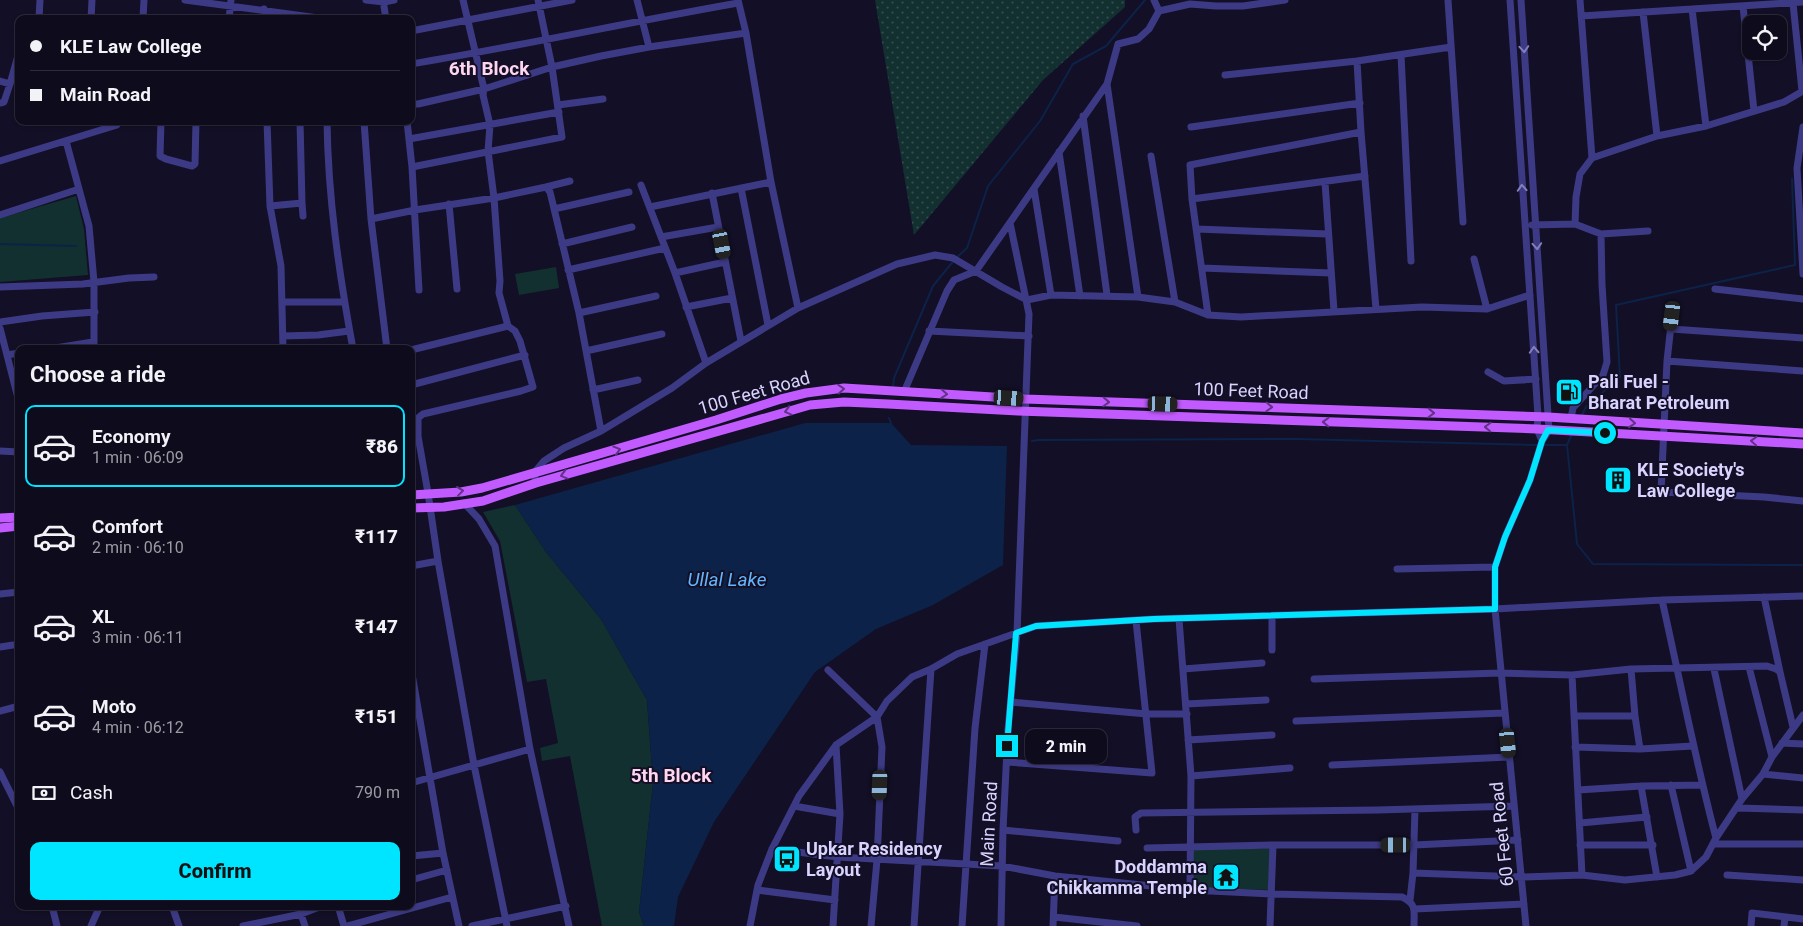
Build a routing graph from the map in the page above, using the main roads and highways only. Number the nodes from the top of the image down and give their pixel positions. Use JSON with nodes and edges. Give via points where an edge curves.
{"nodes":[{"id":1,"x":1803,"y":433,"type":"edge"},
{"id":2,"x":1803,"y":444,"type":"edge"},
{"id":3,"x":415,"y":495,"type":"edge"},
{"id":4,"x":415,"y":508,"type":"edge"},
{"id":5,"x":15,"y":517,"type":"edge"},
{"id":6,"x":0,"y":518,"type":"edge"},
{"id":7,"x":15,"y":526,"type":"edge"},
{"id":8,"x":0,"y":528,"type":"edge"}],
"edges":[{"from":3,"to":1,"type":"main road","name":"100 Feet Road","one_way":true,"via":[[475,489],[806,393],[844,388],[1025,399],[1538,416]]},
{"from":2,"to":4,"type":"main road","name":"100 Feet Road","one_way":true,"via":[[1537,429],[844,402],[810,406],[483,500]]},
{"from":5,"to":6,"type":"main road"},
{"from":7,"to":8,"type":"main road"}]}
